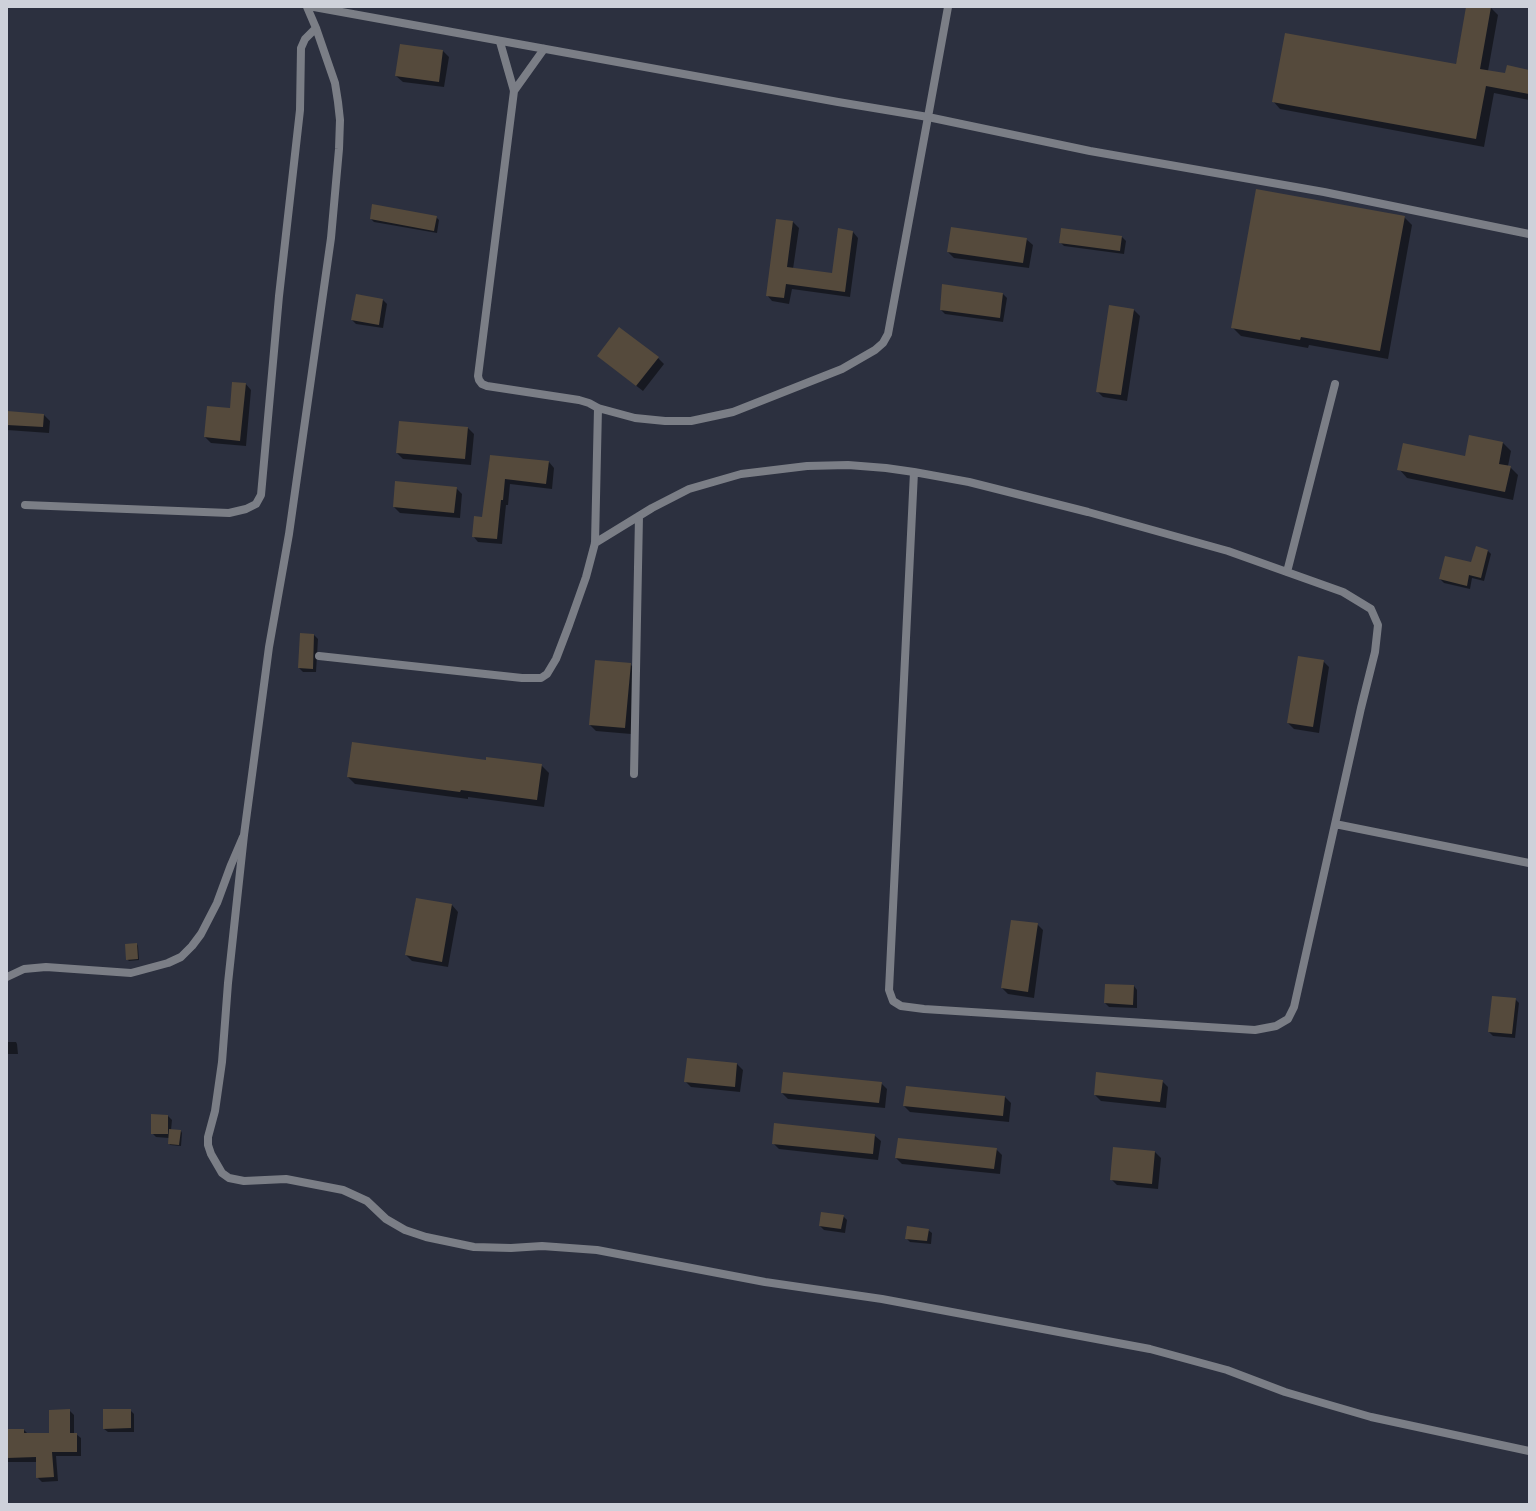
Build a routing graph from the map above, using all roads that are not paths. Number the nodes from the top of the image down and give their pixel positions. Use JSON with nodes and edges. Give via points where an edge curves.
{"nodes":[{"id":1,"x":308,"y":7,"type":"edge"},
{"id":2,"x":314,"y":7,"type":"edge"},
{"id":3,"x":948,"y":7,"type":"edge"},
{"id":4,"x":316,"y":28,"type":"junction"},
{"id":5,"x":500,"y":42,"type":"junction"},
{"id":6,"x":544,"y":49,"type":"junction"},
{"id":7,"x":514,"y":91,"type":"junction"},
{"id":8,"x":928,"y":117,"type":"junction"},
{"id":9,"x":1529,"y":234,"type":"edge"},
{"id":10,"x":1335,"y":384,"type":"dead end"},
{"id":11,"x":598,"y":408,"type":"junction"},
{"id":12,"x":914,"y":472,"type":"junction"},
{"id":13,"x":25,"y":505,"type":"dead end"},
{"id":14,"x":639,"y":516,"type":"junction"},
{"id":15,"x":595,"y":543,"type":"junction"},
{"id":16,"x":1287,"y":572,"type":"junction"},
{"id":17,"x":319,"y":656,"type":"dead end"},
{"id":18,"x":634,"y":774,"type":"dead end"},
{"id":19,"x":1335,"y":824,"type":"junction"},
{"id":20,"x":244,"y":835,"type":"junction"},
{"id":21,"x":1529,"y":863,"type":"edge"},
{"id":22,"x":7,"y":977,"type":"edge"},
{"id":23,"x":1529,"y":1451,"type":"edge"}],
"edges":[{"from":1,"to":4,"type":"street"},
{"from":2,"to":5,"type":"street"},
{"from":3,"to":8,"type":"street"},
{"from":4,"to":13,"type":"street","via":[[300,48],[300,110],[279,296],[261,495],[256,504],[229,513]]},
{"from":4,"to":20,"type":"street","via":[[338,102],[337,175],[331,238],[290,526],[269,647]]},
{"from":5,"to":6,"type":"street"},
{"from":5,"to":7,"type":"street"},
{"from":6,"to":7,"type":"street"},
{"from":6,"to":8,"type":"street"},
{"from":7,"to":11,"type":"street","via":[[478,376],[486,386],[579,400]]},
{"from":8,"to":9,"type":"street","via":[[1090,151],[1324,192]]},
{"from":8,"to":11,"type":"street","via":[[888,334],[883,343],[842,369],[733,412],[691,420],[665,421],[634,418]]},
{"from":10,"to":16,"type":"street"},
{"from":11,"to":15,"type":"street"},
{"from":12,"to":14,"type":"street","via":[[848,465],[807,466],[741,474],[689,489]]},
{"from":12,"to":16,"type":"street","via":[[969,482],[1088,512],[1228,551]]},
{"from":12,"to":19,"type":"street","via":[[889,990],[893,1001],[901,1006],[924,1009],[1255,1030],[1276,1026],[1288,1019],[1294,1007]]},
{"from":14,"to":15,"type":"street"},
{"from":14,"to":18,"type":"street"},
{"from":15,"to":17,"type":"street","via":[[586,577],[556,659],[547,674],[541,678]]},
{"from":16,"to":19,"type":"street","via":[[1343,592],[1371,609],[1378,625],[1375,652]]},
{"from":19,"to":21,"type":"street"},
{"from":20,"to":22,"type":"street","via":[[217,903],[201,934],[181,957],[131,973],[46,967],[24,969]]},
{"from":20,"to":23,"type":"street","via":[[222,1062],[215,1112],[208,1137],[208,1145],[214,1160],[222,1173],[229,1178],[244,1181],[286,1179],[343,1190],[367,1201],[386,1219],[405,1230],[474,1247],[542,1246],[597,1250],[757,1281],[882,1299],[1150,1349],[1227,1370],[1285,1392],[1371,1417]]}]}
